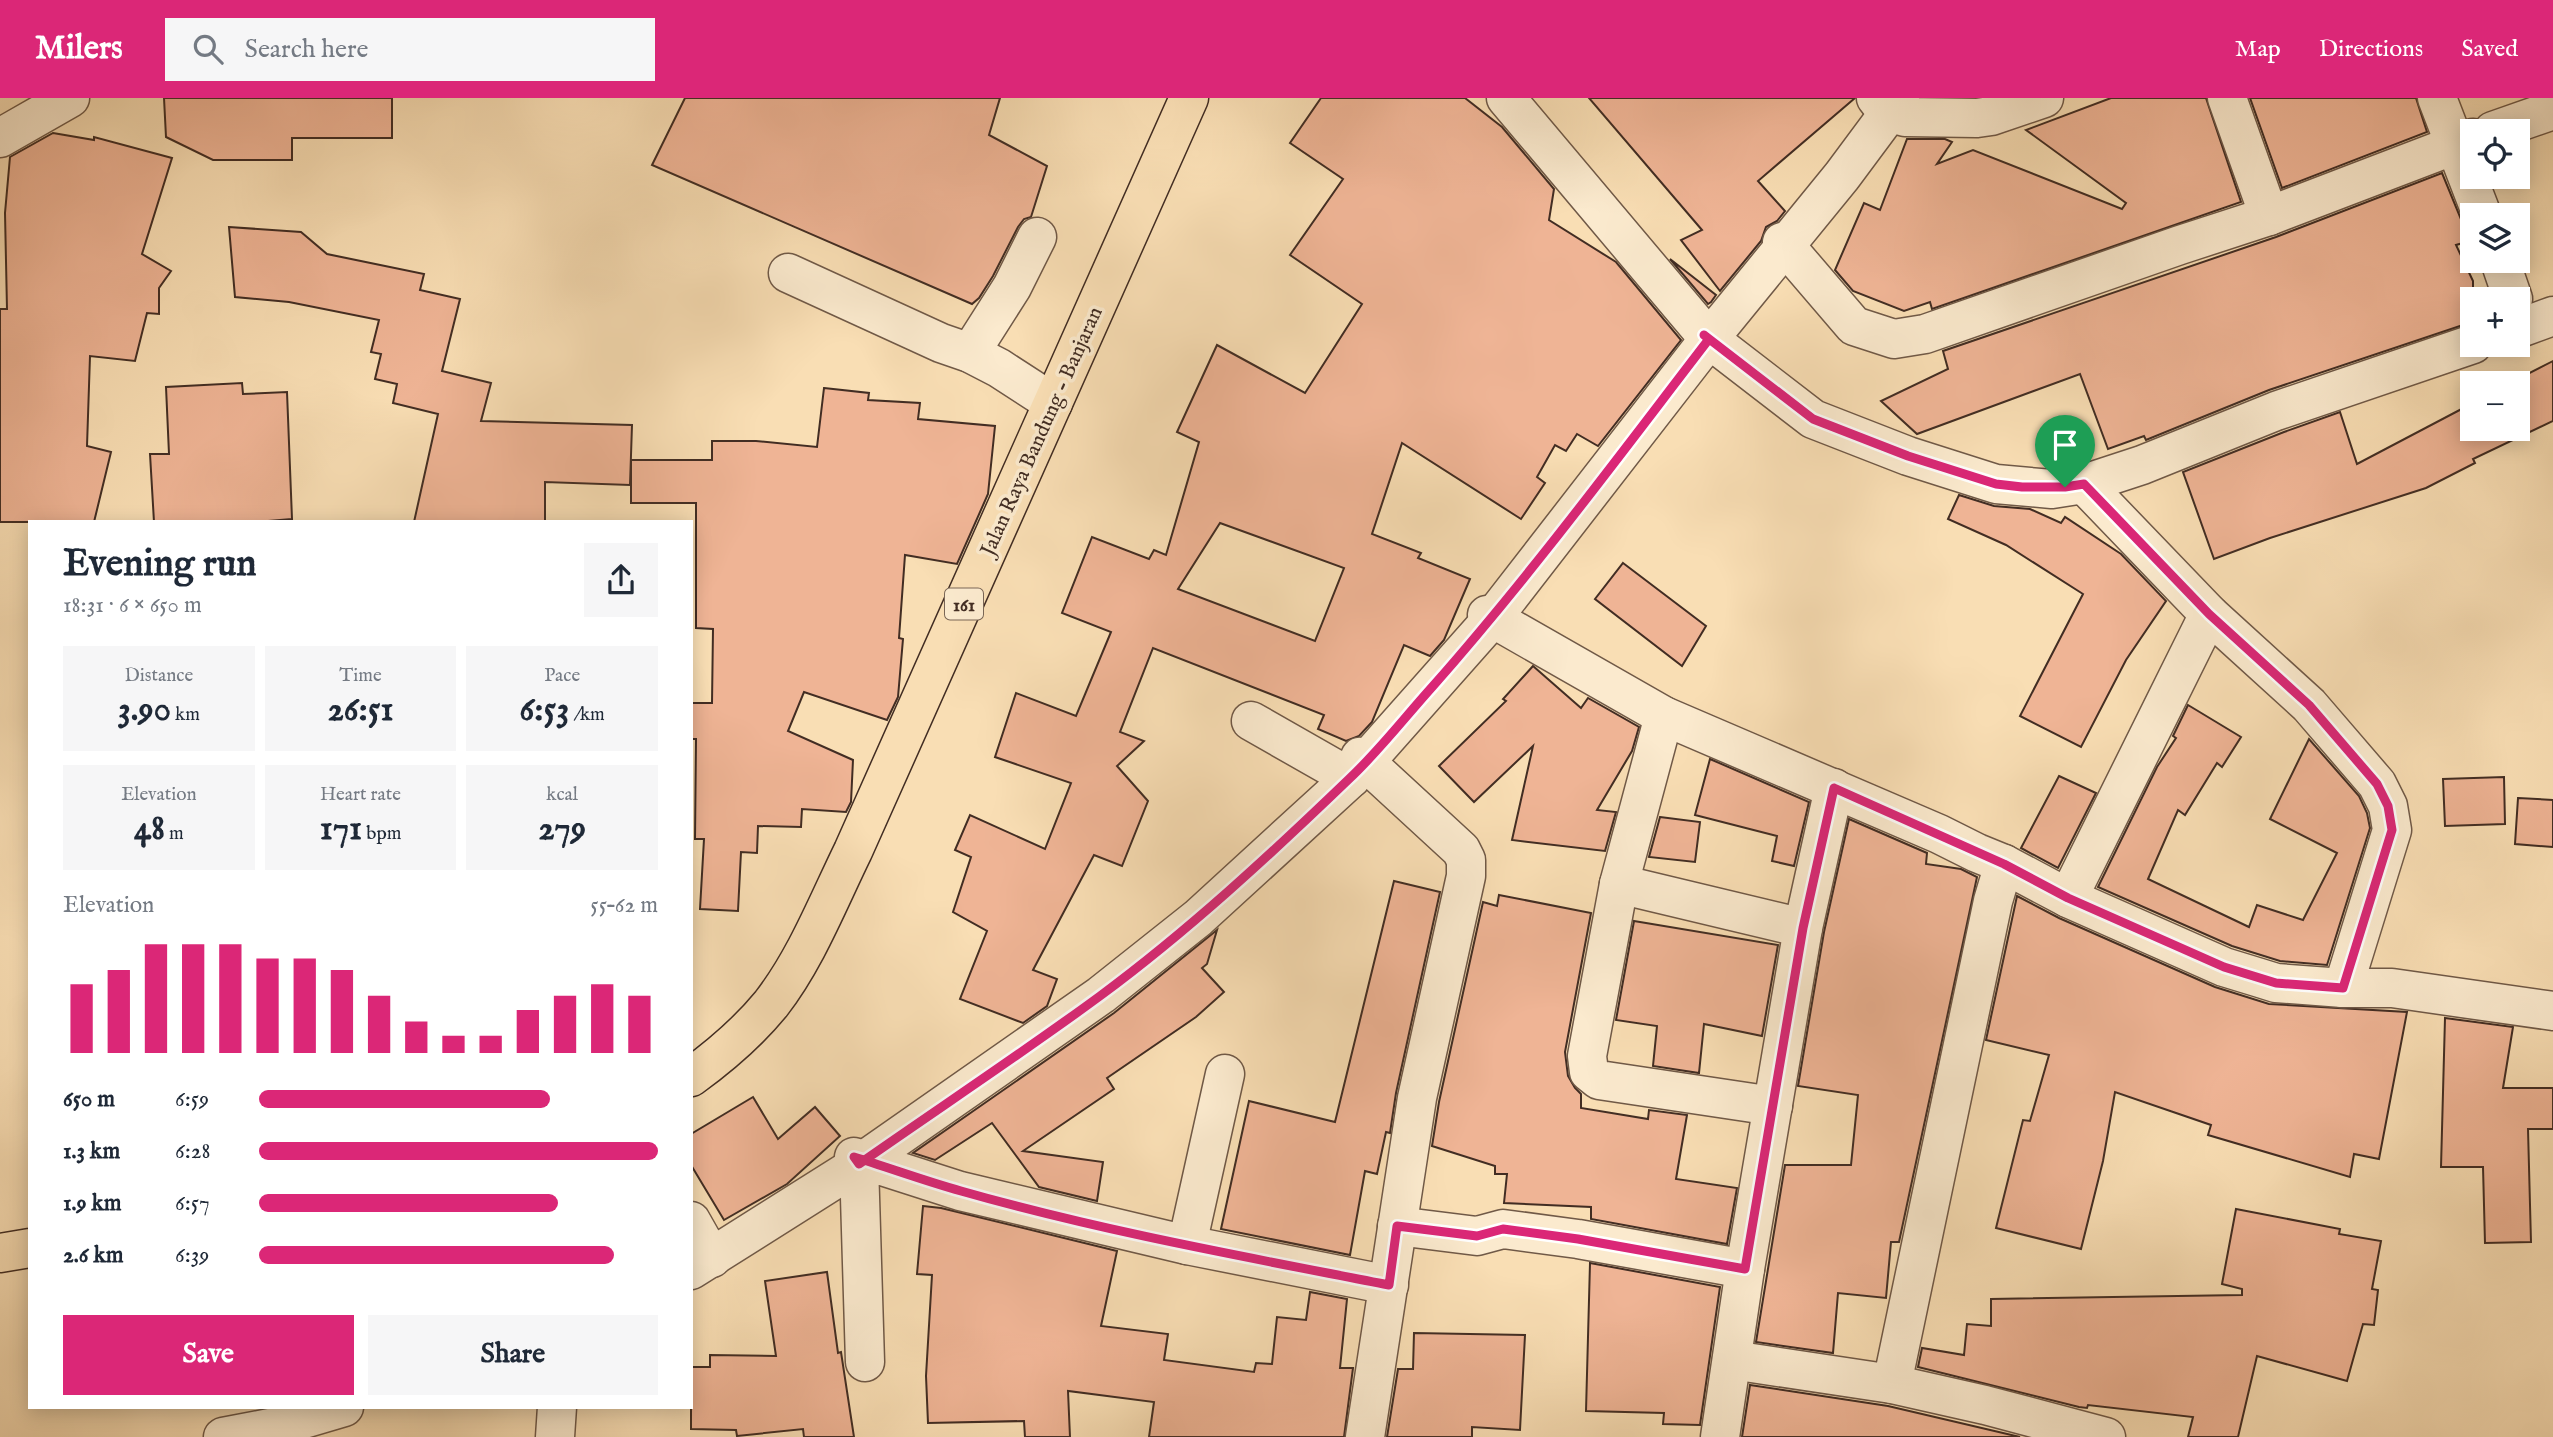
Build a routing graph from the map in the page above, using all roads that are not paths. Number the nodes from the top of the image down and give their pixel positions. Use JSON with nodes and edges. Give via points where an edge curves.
{"nodes":[{"id":1,"x":70,"y":98,"type":"edge"},
{"id":2,"x":1189,"y":98,"type":"edge"},
{"id":3,"x":1506,"y":98,"type":"edge"},
{"id":4,"x":2044,"y":98,"type":"edge"},
{"id":5,"x":2227,"y":98,"type":"edge"},
{"id":6,"x":2437,"y":98,"type":"edge"},
{"id":7,"x":1888,"y":103,"type":"edge"},
{"id":8,"x":2553,"y":110,"type":"edge"},
{"id":9,"x":2527,"y":119,"type":"edge"},
{"id":10,"x":2460,"y":137,"type":"edge"},
{"id":11,"x":0,"y":138,"type":"edge"},
{"id":12,"x":2460,"y":143,"type":"edge"},
{"id":13,"x":2269,"y":216,"type":"junction"},
{"id":14,"x":1037,"y":237,"type":"dead end"},
{"id":15,"x":1788,"y":243,"type":"junction"},
{"id":16,"x":788,"y":272,"type":"dead end"},
{"id":17,"x":1709,"y":339,"type":"junction"},
{"id":18,"x":2460,"y":348,"type":"edge"},
{"id":19,"x":970,"y":353,"type":"junction"},
{"id":20,"x":1053,"y":404,"type":"junction"},
{"id":21,"x":2084,"y":484,"type":"junction"},
{"id":22,"x":2209,"y":614,"type":"junction"},
{"id":23,"x":1491,"y":620,"type":"junction"},
{"id":24,"x":1664,"y":716,"type":"junction"},
{"id":25,"x":1251,"y":722,"type":"dead end"},
{"id":26,"x":1359,"y":768,"type":"junction"},
{"id":27,"x":1834,"y":788,"type":"junction"},
{"id":28,"x":2004,"y":864,"type":"junction"},
{"id":29,"x":1619,"y":884,"type":"junction"},
{"id":30,"x":2068,"y":898,"type":"junction"},
{"id":31,"x":1803,"y":928,"type":"junction"},
{"id":32,"x":2343,"y":988,"type":"junction"},
{"id":33,"x":2553,"y":1011,"type":"edge"},
{"id":34,"x":1225,"y":1074,"type":"dead end"},
{"id":35,"x":693,"y":1075,"type":"edge"},
{"id":36,"x":1773,"y":1107,"type":"junction"},
{"id":37,"x":859,"y":1164,"type":"junction"},
{"id":38,"x":1397,"y":1226,"type":"junction"},
{"id":39,"x":693,"y":1230,"type":"edge"},
{"id":40,"x":1187,"y":1245,"type":"junction"},
{"id":41,"x":28,"y":1248,"type":"edge"},
{"id":42,"x":0,"y":1253,"type":"edge"},
{"id":43,"x":701,"y":1264,"type":"edge"},
{"id":44,"x":1745,"y":1269,"type":"junction"},
{"id":45,"x":1389,"y":1285,"type":"junction"},
{"id":46,"x":1732,"y":1360,"type":"junction"},
{"id":47,"x":865,"y":1362,"type":"dead end"},
{"id":48,"x":1892,"y":1384,"type":"junction"},
{"id":49,"x":337,"y":1409,"type":"edge"},
{"id":50,"x":557,"y":1409,"type":"edge"},
{"id":51,"x":223,"y":1437,"type":"edge"},
{"id":52,"x":555,"y":1437,"type":"edge"},
{"id":53,"x":1365,"y":1437,"type":"edge"},
{"id":54,"x":1720,"y":1437,"type":"edge"},
{"id":55,"x":2106,"y":1437,"type":"edge"}],
"edges":[{"from":1,"to":11,"type":"street"},
{"from":2,"to":20,"type":"main road","name":"Jalan Raya Bandung - Banjaran","number":"161"},
{"from":3,"to":17,"type":"street"},
{"from":4,"to":7,"type":"street","via":[[1983,117],[1905,117]]},
{"from":5,"to":13,"type":"street"},
{"from":6,"to":10,"type":"street"},
{"from":7,"to":15,"type":"street"},
{"from":8,"to":9,"type":"street"},
{"from":12,"to":13,"type":"street"},
{"from":13,"to":15,"type":"street","via":[[1925,334],[1894,339],[1854,326],[1782,242]]},
{"from":14,"to":19,"type":"street"},
{"from":15,"to":17,"type":"street"},
{"from":16,"to":19,"type":"street"},
{"from":17,"to":21,"type":"street","via":[[1704,335],[1813,419],[1862,439],[1996,484],[2052,489]]},
{"from":17,"to":23,"type":"street"},
{"from":18,"to":21,"type":"street","via":[[2276,411]]},
{"from":19,"to":20,"type":"street"},
{"from":20,"to":35,"type":"main road","name":"Jalan Raya Bandung - Banjaran","number":"161","via":[[853,851],[795,967],[771,1004],[736,1041]]},
{"from":21,"to":22,"type":"street"},
{"from":22,"to":30,"type":"street"},
{"from":22,"to":32,"type":"street","via":[[2309,705],[2377,784],[2388,806],[2392,830]]},
{"from":23,"to":24,"type":"street","via":[[1488,615]]},
{"from":23,"to":26,"type":"street"},
{"from":24,"to":27,"type":"street"},
{"from":24,"to":29,"type":"street"},
{"from":25,"to":26,"type":"street"},
{"from":26,"to":37,"type":"street","via":[[1198,918],[1101,995]]},
{"from":26,"to":38,"type":"street","via":[[1360,757],[1448,836],[1466,860],[1417,1098]]},
{"from":27,"to":28,"type":"street"},
{"from":27,"to":31,"type":"street"},
{"from":28,"to":30,"type":"street"},
{"from":28,"to":48,"type":"street"},
{"from":29,"to":31,"type":"street"},
{"from":29,"to":36,"type":"street","via":[[1587,1055],[1589,1072],[1599,1080]]},
{"from":30,"to":32,"type":"street","via":[[2224,967],[2276,983]]},
{"from":31,"to":36,"type":"street"},
{"from":32,"to":33,"type":"street","via":[[2392,988]]},
{"from":34,"to":40,"type":"street"},
{"from":36,"to":44,"type":"street"},
{"from":37,"to":40,"type":"street","via":[[854,1157],[960,1191]]},
{"from":37,"to":43,"type":"street"},
{"from":37,"to":47,"type":"street"},
{"from":38,"to":44,"type":"street","via":[[1477,1236],[1503,1229]]},
{"from":38,"to":45,"type":"street"},
{"from":39,"to":43,"type":"street"},
{"from":40,"to":45,"type":"street"},
{"from":41,"to":42,"type":"main road"},
{"from":44,"to":46,"type":"street"},
{"from":45,"to":53,"type":"street"},
{"from":46,"to":48,"type":"street"},
{"from":46,"to":54,"type":"street"},
{"from":48,"to":55,"type":"street"},
{"from":49,"to":51,"type":"street"},
{"from":50,"to":52,"type":"street"}]}
